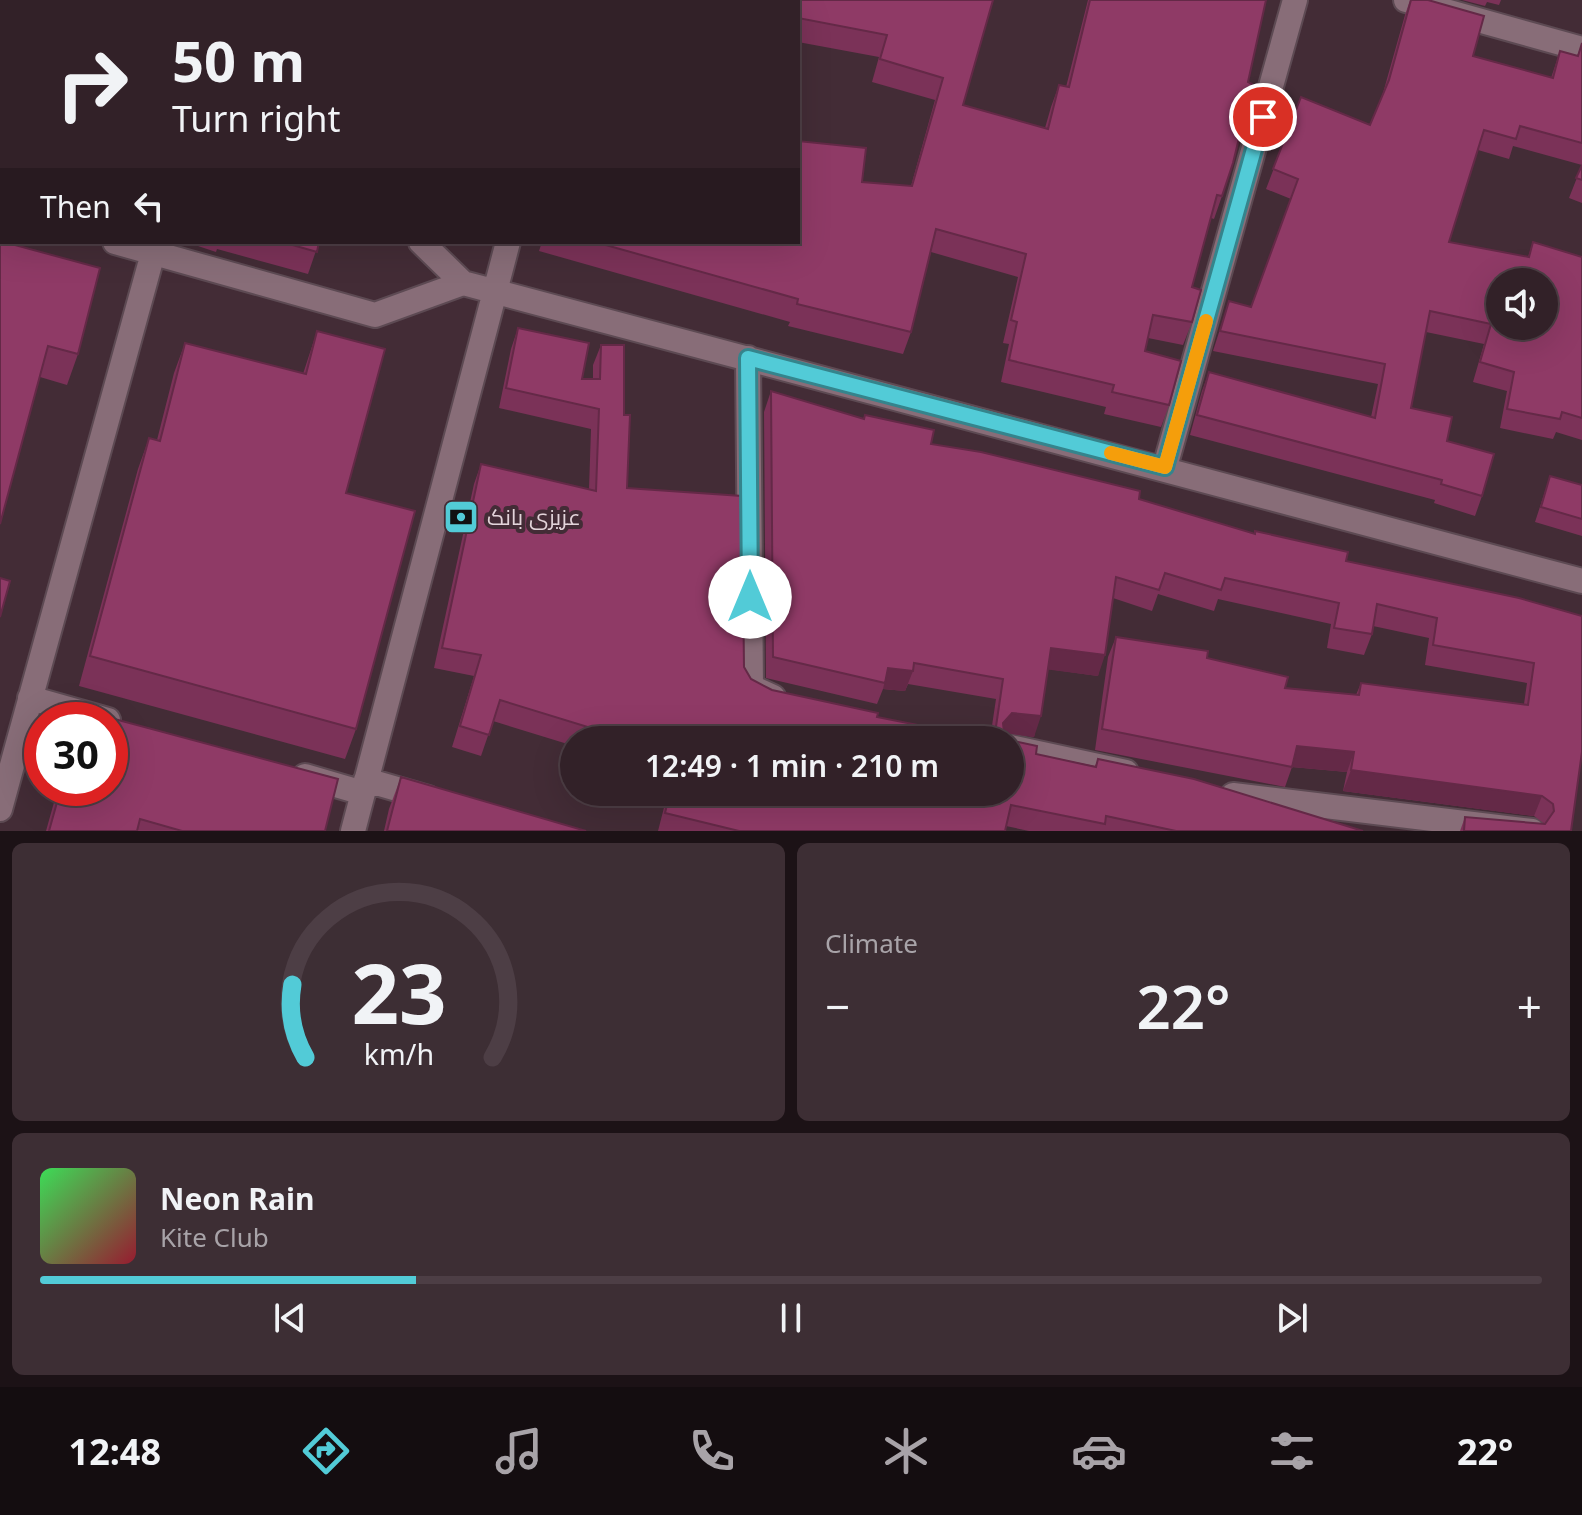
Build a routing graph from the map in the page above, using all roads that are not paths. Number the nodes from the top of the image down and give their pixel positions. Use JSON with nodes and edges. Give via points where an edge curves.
{"nodes":[{"id":1,"x":1295,"y":0,"type":"edge"},
{"id":2,"x":1406,"y":0,"type":"edge"},
{"id":3,"x":1582,"y":49,"type":"edge"},
{"id":4,"x":122,"y":244,"type":"edge"},
{"id":5,"x":423,"y":244,"type":"edge"},
{"id":6,"x":507,"y":244,"type":"edge"},
{"id":7,"x":153,"y":253,"type":"junction"},
{"id":8,"x":463,"y":283,"type":"junction"},
{"id":9,"x":495,"y":291,"type":"junction"},
{"id":10,"x":748,"y":358,"type":"junction"},
{"id":11,"x":1165,"y":467,"type":"junction"},
{"id":12,"x":1582,"y":581,"type":"edge"},
{"id":13,"x":30,"y":698,"type":"junction"},
{"id":14,"x":44,"y":702,"type":"edge"},
{"id":15,"x":797,"y":702,"type":"edge"},
{"id":16,"x":1024,"y":750,"type":"edge"},
{"id":17,"x":288,"y":771,"type":"edge"},
{"id":18,"x":1148,"y":777,"type":"edge"},
{"id":19,"x":364,"y":786,"type":"junction"},
{"id":20,"x":1209,"y":790,"type":"edge"},
{"id":21,"x":456,"y":806,"type":"edge"},
{"id":22,"x":0,"y":809,"type":"edge"},
{"id":23,"x":353,"y":831,"type":"edge"},
{"id":24,"x":1532,"y":831,"type":"edge"}],
"edges":[{"from":1,"to":11,"type":"street"},
{"from":2,"to":3,"type":"street"},
{"from":4,"to":7,"type":"street"},
{"from":5,"to":8,"type":"street"},
{"from":6,"to":9,"type":"street"},
{"from":7,"to":8,"type":"street","via":[[375,315]]},
{"from":7,"to":13,"type":"street"},
{"from":8,"to":9,"type":"street"},
{"from":9,"to":10,"type":"street"},
{"from":9,"to":19,"type":"street"},
{"from":10,"to":11,"type":"street"},
{"from":10,"to":15,"type":"street","via":[[751,687]]},
{"from":11,"to":12,"type":"street"},
{"from":13,"to":14,"type":"street"},
{"from":13,"to":22,"type":"street"},
{"from":16,"to":18,"type":"street"},
{"from":17,"to":19,"type":"street"},
{"from":19,"to":21,"type":"street"},
{"from":19,"to":23,"type":"street"},
{"from":20,"to":24,"type":"street"}]}
